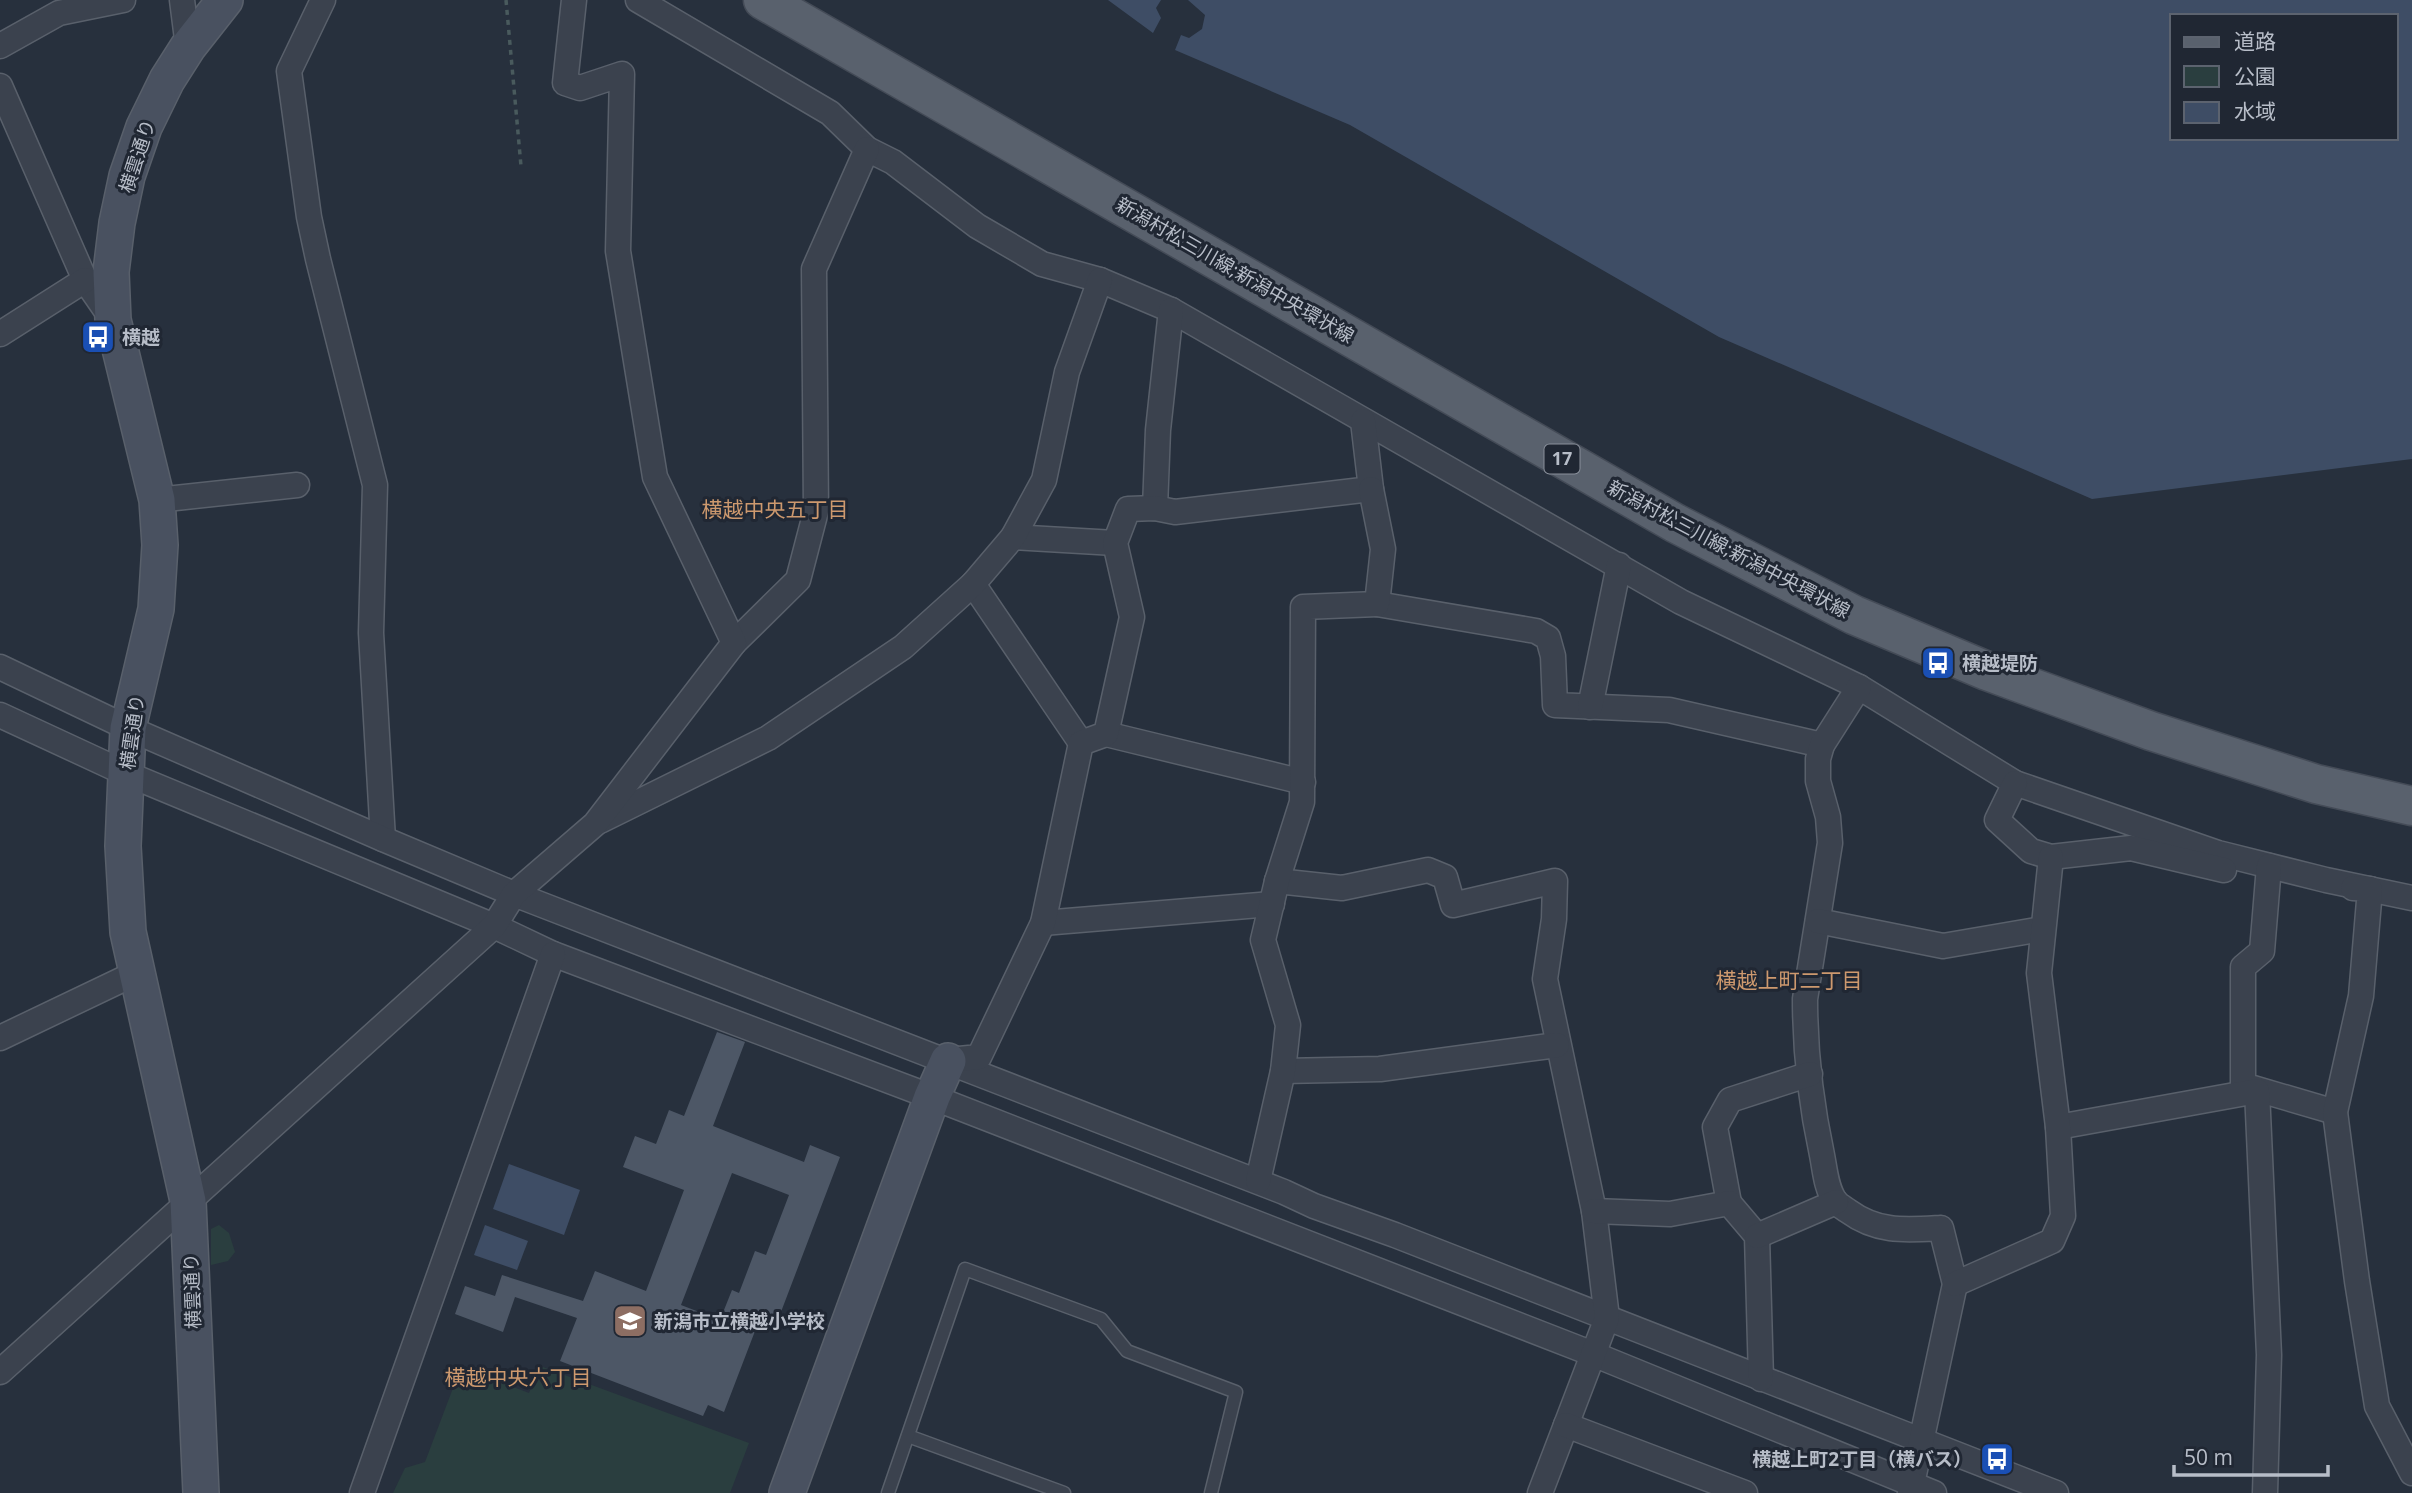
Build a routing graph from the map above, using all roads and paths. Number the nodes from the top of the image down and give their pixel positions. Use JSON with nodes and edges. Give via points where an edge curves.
{"nodes":[{"id":1,"x":123,"y":0,"type":"edge"},
{"id":2,"x":182,"y":0,"type":"edge"},
{"id":3,"x":225,"y":0,"type":"edge"},
{"id":4,"x":323,"y":0,"type":"edge"},
{"id":5,"x":506,"y":0,"type":"edge"},
{"id":6,"x":574,"y":0,"type":"edge"},
{"id":7,"x":638,"y":0,"type":"edge"},
{"id":8,"x":763,"y":0,"type":"edge"},
{"id":9,"x":0,"y":46,"type":"edge"},
{"id":10,"x":188,"y":47,"type":"junction"},
{"id":11,"x":0,"y":86,"type":"edge"},
{"id":12,"x":867,"y":149,"type":"junction"},
{"id":13,"x":521,"y":166,"type":"dead end"},
{"id":14,"x":85,"y":280,"type":"junction"},
{"id":15,"x":1100,"y":280,"type":"junction"},
{"id":16,"x":1171,"y":310,"type":"junction"},
{"id":17,"x":113,"y":320,"type":"junction"},
{"id":18,"x":0,"y":334,"type":"edge"},
{"id":19,"x":1363,"y":421,"type":"junction"},
{"id":20,"x":297,"y":485,"type":"dead end"},
{"id":21,"x":1371,"y":489,"type":"junction"},
{"id":22,"x":157,"y":500,"type":"junction"},
{"id":23,"x":1156,"y":509,"type":"junction"},
{"id":24,"x":1013,"y":537,"type":"junction"},
{"id":25,"x":1115,"y":543,"type":"junction"},
{"id":26,"x":1619,"y":565,"type":"junction"},
{"id":27,"x":973,"y":584,"type":"junction"},
{"id":28,"x":1377,"y":604,"type":"junction"},
{"id":29,"x":734,"y":643,"type":"junction"},
{"id":30,"x":0,"y":667,"type":"edge"},
{"id":31,"x":1859,"y":687,"type":"junction"},
{"id":32,"x":1590,"y":707,"type":"junction"},
{"id":33,"x":0,"y":715,"type":"edge"},
{"id":34,"x":128,"y":728,"type":"junction"},
{"id":35,"x":1106,"y":734,"type":"junction"},
{"id":36,"x":1081,"y":743,"type":"junction"},
{"id":37,"x":1822,"y":745,"type":"junction"},
{"id":38,"x":125,"y":773,"type":"junction"},
{"id":39,"x":1303,"y":782,"type":"junction"},
{"id":40,"x":2015,"y":783,"type":"junction"},
{"id":41,"x":2412,"y":806,"type":"edge"},
{"id":42,"x":595,"y":824,"type":"junction"},
{"id":43,"x":383,"y":839,"type":"junction"},
{"id":44,"x":2051,"y":857,"type":"junction"},
{"id":45,"x":2269,"y":873,"type":"junction"},
{"id":46,"x":2370,"y":889,"type":"junction"},
{"id":47,"x":1275,"y":893,"type":"junction"},
{"id":48,"x":514,"y":894,"type":"junction"},
{"id":49,"x":2412,"y":898,"type":"edge"},
{"id":50,"x":1818,"y":921,"type":"junction"},
{"id":51,"x":1042,"y":923,"type":"junction"},
{"id":52,"x":494,"y":926,"type":"junction"},
{"id":53,"x":2042,"y":929,"type":"junction"},
{"id":54,"x":553,"y":954,"type":"junction"},
{"id":55,"x":138,"y":972,"type":"junction"},
{"id":56,"x":0,"y":1038,"type":"edge"},
{"id":57,"x":1558,"y":1045,"type":"junction"},
{"id":58,"x":948,"y":1060,"type":"junction"},
{"id":59,"x":1283,"y":1071,"type":"junction"},
{"id":60,"x":1810,"y":1074,"type":"junction"},
{"id":61,"x":2257,"y":1091,"type":"junction"},
{"id":62,"x":932,"y":1097,"type":"junction"},
{"id":63,"x":2335,"y":1112,"type":"junction"},
{"id":64,"x":2058,"y":1127,"type":"junction"},
{"id":65,"x":1258,"y":1181,"type":"junction"},
{"id":66,"x":188,"y":1201,"type":"junction"},
{"id":67,"x":1836,"y":1202,"type":"junction"},
{"id":68,"x":1729,"y":1203,"type":"junction"},
{"id":69,"x":1594,"y":1211,"type":"junction"},
{"id":70,"x":1757,"y":1236,"type":"junction"},
{"id":71,"x":1955,"y":1284,"type":"junction"},
{"id":72,"x":1607,"y":1318,"type":"junction"},
{"id":73,"x":1593,"y":1354,"type":"junction"},
{"id":74,"x":0,"y":1372,"type":"edge"},
{"id":75,"x":1761,"y":1379,"type":"junction"},
{"id":76,"x":1566,"y":1425,"type":"junction"},
{"id":77,"x":908,"y":1436,"type":"junction"},
{"id":78,"x":1921,"y":1441,"type":"junction"},
{"id":79,"x":2412,"y":1473,"type":"edge"},
{"id":80,"x":1918,"y":1490,"type":"edge"},
{"id":81,"x":201,"y":1493,"type":"edge"},
{"id":82,"x":362,"y":1493,"type":"edge"},
{"id":83,"x":787,"y":1493,"type":"edge"},
{"id":84,"x":888,"y":1493,"type":"edge"},
{"id":85,"x":1064,"y":1493,"type":"edge"},
{"id":86,"x":1211,"y":1493,"type":"edge"},
{"id":87,"x":1541,"y":1493,"type":"edge"},
{"id":88,"x":1745,"y":1493,"type":"edge"},
{"id":89,"x":2056,"y":1493,"type":"edge"},
{"id":90,"x":2265,"y":1493,"type":"edge"}],
"edges":[{"from":1,"to":9,"type":"street","via":[[59,13]]},
{"from":2,"to":10,"type":"street"},
{"from":3,"to":10,"type":"main road","name":"横雲通り"},
{"from":4,"to":43,"type":"street","via":[[289,71],[309,217],[375,485],[371,633]]},
{"from":5,"to":13,"type":"path"},
{"from":6,"to":29,"type":"street","via":[[565,83],[580,88],[622,74],[618,251],[655,477]]},
{"from":7,"to":12,"type":"street","via":[[830,113]]},
{"from":8,"to":41,"type":"main road","name":"新潟村松三川線;新潟中央環状線","number":"17","via":[[1675,523],[1854,615],[2151,732],[2316,784]]},
{"from":10,"to":17,"type":"main road","name":"横雲通り","via":[[144,127],[127,176],[111,272]]},
{"from":11,"to":14,"type":"street"},
{"from":12,"to":15,"type":"street","via":[[893,162],[977,226],[1042,264]]},
{"from":12,"to":29,"type":"street","via":[[814,269],[816,511],[798,580]]},
{"from":14,"to":17,"type":"street"},
{"from":14,"to":18,"type":"street"},
{"from":15,"to":16,"type":"street"},
{"from":15,"to":24,"type":"street","via":[[1067,372],[1044,480]]},
{"from":16,"to":19,"type":"street"},
{"from":16,"to":23,"type":"street","via":[[1158,430]]},
{"from":17,"to":22,"type":"main road","name":"横雲通り"},
{"from":19,"to":21,"type":"street"},
{"from":19,"to":26,"type":"street"},
{"from":20,"to":22,"type":"street"},
{"from":21,"to":23,"type":"street","via":[[1175,512]]},
{"from":21,"to":28,"type":"street","via":[[1383,549]]},
{"from":22,"to":34,"type":"main road","name":"横雲通り","via":[[156,609]]},
{"from":23,"to":25,"type":"street","via":[[1128,509]]},
{"from":24,"to":25,"type":"street"},
{"from":24,"to":27,"type":"street"},
{"from":25,"to":35,"type":"street","via":[[1132,617]]},
{"from":26,"to":31,"type":"street","via":[[1681,602]]},
{"from":26,"to":32,"type":"street"},
{"from":27,"to":36,"type":"street"},
{"from":27,"to":42,"type":"street","via":[[903,648],[768,738]]},
{"from":28,"to":32,"type":"street","via":[[1536,631],[1548,638],[1553,656],[1555,705]]},
{"from":28,"to":39,"type":"street","via":[[1303,607]]},
{"from":29,"to":42,"type":"street"},
{"from":30,"to":34,"type":"street"},
{"from":31,"to":37,"type":"street"},
{"from":31,"to":40,"type":"street"},
{"from":32,"to":37,"type":"street","via":[[1669,710]]},
{"from":33,"to":38,"type":"street"},
{"from":34,"to":38,"type":"main road","name":"横雲通り"},
{"from":34,"to":43,"type":"street"},
{"from":35,"to":36,"type":"street"},
{"from":35,"to":39,"type":"street"},
{"from":36,"to":51,"type":"street"},
{"from":37,"to":50,"type":"street","via":[[1818,781],[1830,843]]},
{"from":38,"to":52,"type":"street"},
{"from":38,"to":55,"type":"main road","name":"横雲通り","via":[[127,920]]},
{"from":39,"to":47,"type":"street","via":[[1302,802]]},
{"from":40,"to":44,"type":"street","via":[[1997,820],[2031,851]]},
{"from":40,"to":45,"type":"street"},
{"from":42,"to":48,"type":"street"},
{"from":43,"to":48,"type":"street"},
{"from":44,"to":45,"type":"street","via":[[2131,848]]},
{"from":44,"to":53,"type":"street"},
{"from":45,"to":46,"type":"street"},
{"from":45,"to":61,"type":"street","via":[[2262,951],[2243,967],[2243,1085]]},
{"from":46,"to":49,"type":"street"},
{"from":46,"to":63,"type":"street","via":[[2361,996]]},
{"from":47,"to":51,"type":"street"},
{"from":47,"to":57,"type":"street","via":[[1342,888],[1428,870],[1445,877],[1452,905],[1555,881],[1545,979]]},
{"from":47,"to":59,"type":"street","via":[[1263,940],[1288,1025]]},
{"from":48,"to":52,"type":"street"},
{"from":48,"to":58,"type":"street"},
{"from":50,"to":53,"type":"street","via":[[1943,946]]},
{"from":50,"to":60,"type":"street","via":[[1805,999]]},
{"from":51,"to":58,"type":"street","via":[[979,1057]]},
{"from":52,"to":54,"type":"street"},
{"from":52,"to":66,"type":"street"},
{"from":53,"to":64,"type":"street","via":[[2039,973]]},
{"from":54,"to":62,"type":"street"},
{"from":54,"to":82,"type":"street"},
{"from":55,"to":56,"type":"street"},
{"from":55,"to":66,"type":"main road","name":"横雲通り"},
{"from":57,"to":59,"type":"street","via":[[1380,1069]]},
{"from":57,"to":69,"type":"street"},
{"from":58,"to":62,"type":"main road"},
{"from":58,"to":65,"type":"street"},
{"from":59,"to":65,"type":"street"},
{"from":60,"to":67,"type":"street","via":[[1827,1182]]},
{"from":60,"to":68,"type":"street","via":[[1730,1100],[1715,1127]]},
{"from":61,"to":63,"type":"street"},
{"from":61,"to":64,"type":"street"},
{"from":61,"to":90,"type":"street","via":[[2269,1355]]},
{"from":62,"to":73,"type":"street"},
{"from":62,"to":83,"type":"main road"},
{"from":63,"to":79,"type":"street","via":[[2377,1406]]},
{"from":64,"to":71,"type":"street","via":[[2063,1216],[2052,1241]]},
{"from":65,"to":72,"type":"street"},
{"from":66,"to":74,"type":"street"},
{"from":66,"to":81,"type":"main road","name":"横雲通り"},
{"from":67,"to":70,"type":"street"},
{"from":67,"to":71,"type":"street","via":[[1880,1228],[1941,1228]]},
{"from":68,"to":69,"type":"street","via":[[1670,1214]]},
{"from":68,"to":70,"type":"street"},
{"from":69,"to":72,"type":"street"},
{"from":70,"to":75,"type":"street"},
{"from":71,"to":78,"type":"street"},
{"from":72,"to":73,"type":"street"},
{"from":72,"to":75,"type":"street"},
{"from":73,"to":76,"type":"street"},
{"from":73,"to":80,"type":"street"},
{"from":75,"to":78,"type":"street"},
{"from":76,"to":87,"type":"street"},
{"from":76,"to":88,"type":"street"},
{"from":77,"to":84,"type":"lane"},
{"from":77,"to":85,"type":"lane"},
{"from":77,"to":86,"type":"lane","via":[[965,1269],[1101,1319],[1127,1351],[1236,1392]]},
{"from":78,"to":80,"type":"street"},
{"from":78,"to":89,"type":"street"}]}
